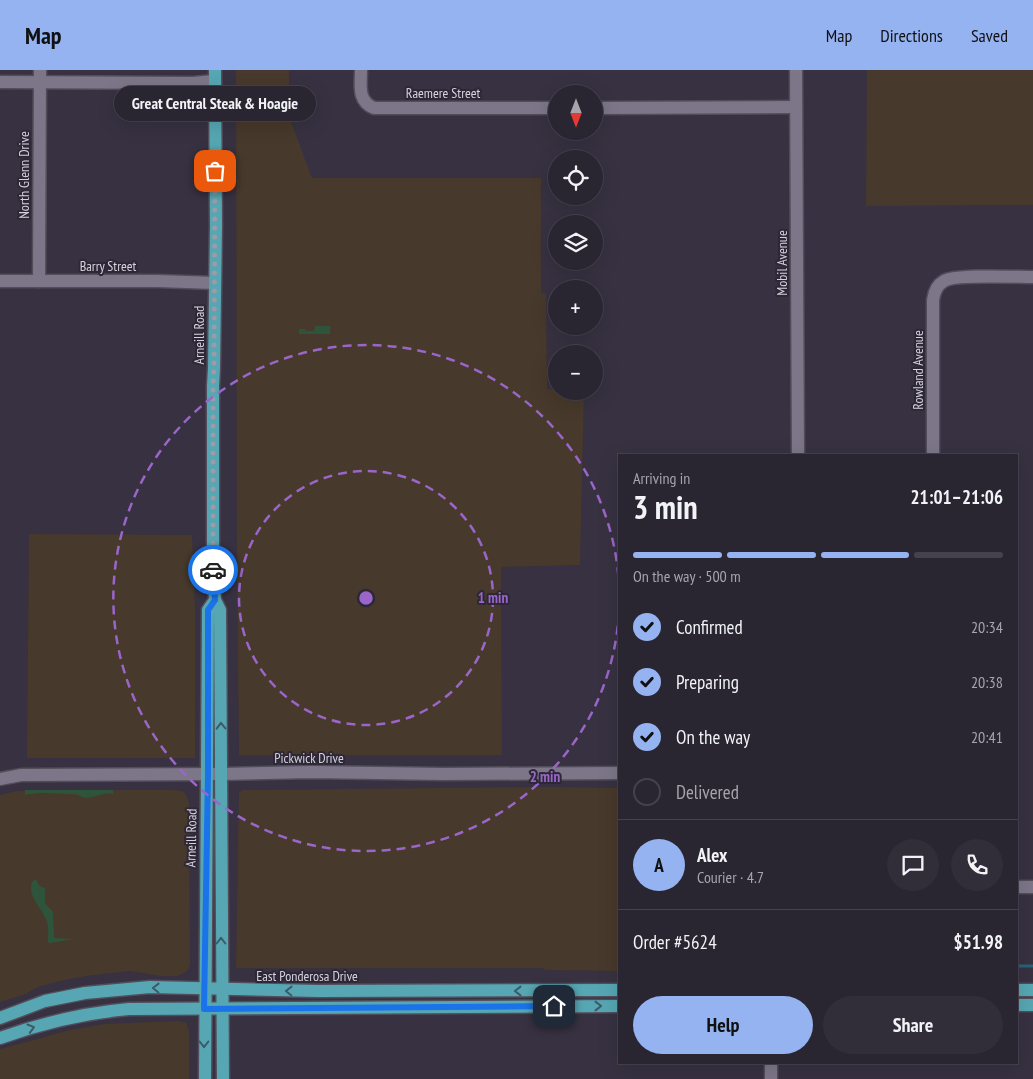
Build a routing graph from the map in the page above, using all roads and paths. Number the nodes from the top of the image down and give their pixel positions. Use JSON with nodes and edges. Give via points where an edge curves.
{"nodes":[{"id":1,"x":361,"y":70,"type":"edge"},
{"id":2,"x":796,"y":70,"type":"edge"},
{"id":3,"x":40,"y":76,"type":"edge"},
{"id":4,"x":215,"y":76,"type":"edge"},
{"id":5,"x":0,"y":82,"type":"edge"},
{"id":6,"x":796,"y":107,"type":"junction"},
{"id":7,"x":548,"y":108,"type":"edge"},
{"id":8,"x":603,"y":108,"type":"edge"},
{"id":9,"x":1033,"y":277,"type":"edge"},
{"id":10,"x":0,"y":281,"type":"edge"},
{"id":11,"x":39,"y":281,"type":"junction"},
{"id":12,"x":215,"y":283,"type":"junction"},
{"id":13,"x":798,"y":454,"type":"edge"},
{"id":14,"x":933,"y":454,"type":"edge"},
{"id":15,"x":215,"y":600,"type":"junction"},
{"id":16,"x":618,"y":773,"type":"edge"},
{"id":17,"x":208,"y":774,"type":"junction"},
{"id":18,"x":221,"y":774,"type":"junction"},
{"id":19,"x":0,"y":779,"type":"edge"},
{"id":20,"x":1018,"y":887,"type":"edge"},
{"id":21,"x":1033,"y":887,"type":"edge"},
{"id":22,"x":205,"y":989,"type":"junction"},
{"id":23,"x":222,"y":990,"type":"junction"},
{"id":24,"x":618,"y":990,"type":"edge"},
{"id":25,"x":1018,"y":990,"type":"edge"},
{"id":26,"x":1033,"y":990,"type":"edge"},
{"id":27,"x":1018,"y":1005,"type":"edge"},
{"id":28,"x":1033,"y":1005,"type":"edge"},
{"id":29,"x":618,"y":1006,"type":"edge"},
{"id":30,"x":204,"y":1009,"type":"junction"},
{"id":31,"x":222,"y":1009,"type":"junction"},
{"id":32,"x":0,"y":1018,"type":"edge"},
{"id":33,"x":0,"y":1038,"type":"edge"},
{"id":34,"x":771,"y":1064,"type":"edge"},
{"id":35,"x":205,"y":1079,"type":"edge"},
{"id":36,"x":223,"y":1079,"type":"edge"},
{"id":37,"x":770,"y":1079,"type":"edge"}],
"edges":[{"from":1,"to":7,"type":"street","name":"Raemere Street","via":[[362,98],[374,108]]},
{"from":2,"to":6,"type":"street","name":"Mobil Avenue"},
{"from":3,"to":4,"type":"street","via":[[194,83]]},
{"from":3,"to":5,"type":"street"},
{"from":3,"to":11,"type":"street","name":"North Glenn Drive"},
{"from":4,"to":12,"type":"main road","name":"Arneill Road"},
{"from":6,"to":8,"type":"street"},
{"from":6,"to":13,"type":"street","name":"Mobil Avenue"},
{"from":9,"to":14,"type":"street","name":"Rowland Avenue","via":[[958,277],[943,281],[938,286],[933,300]]},
{"from":10,"to":11,"type":"street","name":"Barry Street"},
{"from":11,"to":12,"type":"street","name":"Barry Street"},
{"from":12,"to":15,"type":"main road","name":"Arneill Road","via":[[212,467]]},
{"from":15,"to":17,"type":"main road","name":"Arneill Road","via":[[208,610]]},
{"from":18,"to":15,"type":"main road","name":"Arneill Road","one_way":true,"via":[[220,610]]},
{"from":16,"to":18,"type":"street","name":"Pickwick Drive"},
{"from":17,"to":18,"type":"street","name":"Pickwick Drive"},
{"from":17,"to":19,"type":"street","name":"Pickwick Drive","via":[[21,775]]},
{"from":17,"to":22,"type":"main road","name":"Arneill Road"},
{"from":23,"to":18,"type":"main road","name":"Arneill Road","one_way":true},
{"from":20,"to":21,"type":"street"},
{"from":22,"to":23,"type":"main road","name":"East Ponderosa Drive"},
{"from":22,"to":30,"type":"main road","name":"Arneill Road"},
{"from":22,"to":32,"type":"main road","name":"East Ponderosa Drive","one_way":true,"via":[[150,987],[85,993],[45,1001]]},
{"from":24,"to":23,"type":"main road","name":"East Ponderosa Drive","one_way":true},
{"from":23,"to":31,"type":"main road","name":"Arneill Road"},
{"from":25,"to":26,"type":"main road"},
{"from":27,"to":28,"type":"main road"},
{"from":31,"to":29,"type":"main road","one_way":true},
{"from":30,"to":31,"type":"main road"},
{"from":33,"to":30,"type":"main road","one_way":true,"via":[[63,1019],[105,1011]]},
{"from":30,"to":35,"type":"main road","name":"Arneill Road","one_way":true},
{"from":31,"to":36,"type":"main road","name":"Arneill Road"},
{"from":34,"to":37,"type":"street"}]}
